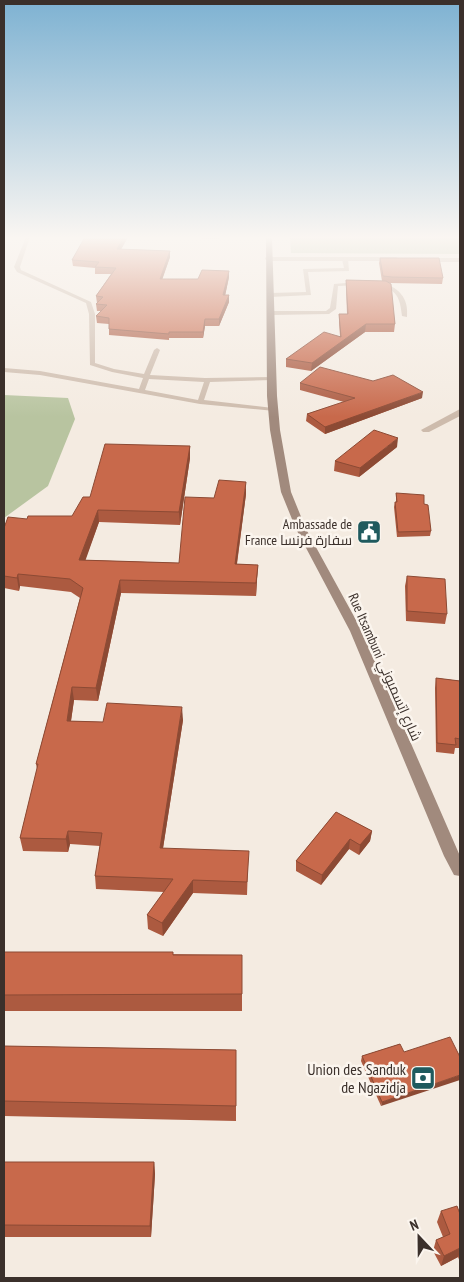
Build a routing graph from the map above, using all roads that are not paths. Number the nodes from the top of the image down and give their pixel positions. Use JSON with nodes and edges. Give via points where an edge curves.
{"nodes":[{"id":1,"x":76,"y":297,"type":"edge"},
{"id":2,"x":270,"y":297,"type":"edge"},
{"id":3,"x":335,"y":297,"type":"edge"},
{"id":4,"x":402,"y":297,"type":"edge"},
{"id":5,"x":271,"y":313,"type":"junction"},
{"id":6,"x":405,"y":316,"type":"dead end"},
{"id":7,"x":157,"y":350,"type":"dead end"},
{"id":8,"x":4,"y":370,"type":"edge"},
{"id":9,"x":147,"y":376,"type":"junction"},
{"id":10,"x":272,"y":378,"type":"junction"},
{"id":11,"x":207,"y":381,"type":"junction"},
{"id":12,"x":141,"y":391,"type":"junction"},
{"id":13,"x":200,"y":402,"type":"junction"},
{"id":14,"x":274,"y":410,"type":"junction"},
{"id":15,"x":460,"y":412,"type":"edge"},
{"id":16,"x":426,"y":430,"type":"dead end"},
{"id":17,"x":460,"y":870,"type":"edge"}],
"edges":[{"from":1,"to":9,"type":"lane","via":[[88,302],[92,314],[92,364]]},
{"from":2,"to":5,"type":"main road","name":"Rue Itsambuni شارع إتسمبوني"},
{"from":3,"to":5,"type":"lane","via":[[333,309],[327,313]]},
{"from":4,"to":6,"type":"lane"},
{"from":5,"to":10,"type":"main road","name":"Rue Itsambuni شارع إتسمبوني"},
{"from":7,"to":9,"type":"lane"},
{"from":8,"to":12,"type":"lane"},
{"from":9,"to":11,"type":"lane"},
{"from":9,"to":12,"type":"lane"},
{"from":10,"to":11,"type":"lane"},
{"from":10,"to":14,"type":"main road","name":"Rue Itsambuni شارع إتسمبوني"},
{"from":11,"to":13,"type":"lane"},
{"from":12,"to":13,"type":"lane"},
{"from":13,"to":14,"type":"lane"},
{"from":14,"to":17,"type":"main road","name":"Rue Itsambuni شارع إتسمبوني","via":[[286,492],[301,529],[356,631]]},
{"from":15,"to":16,"type":"street"}]}
